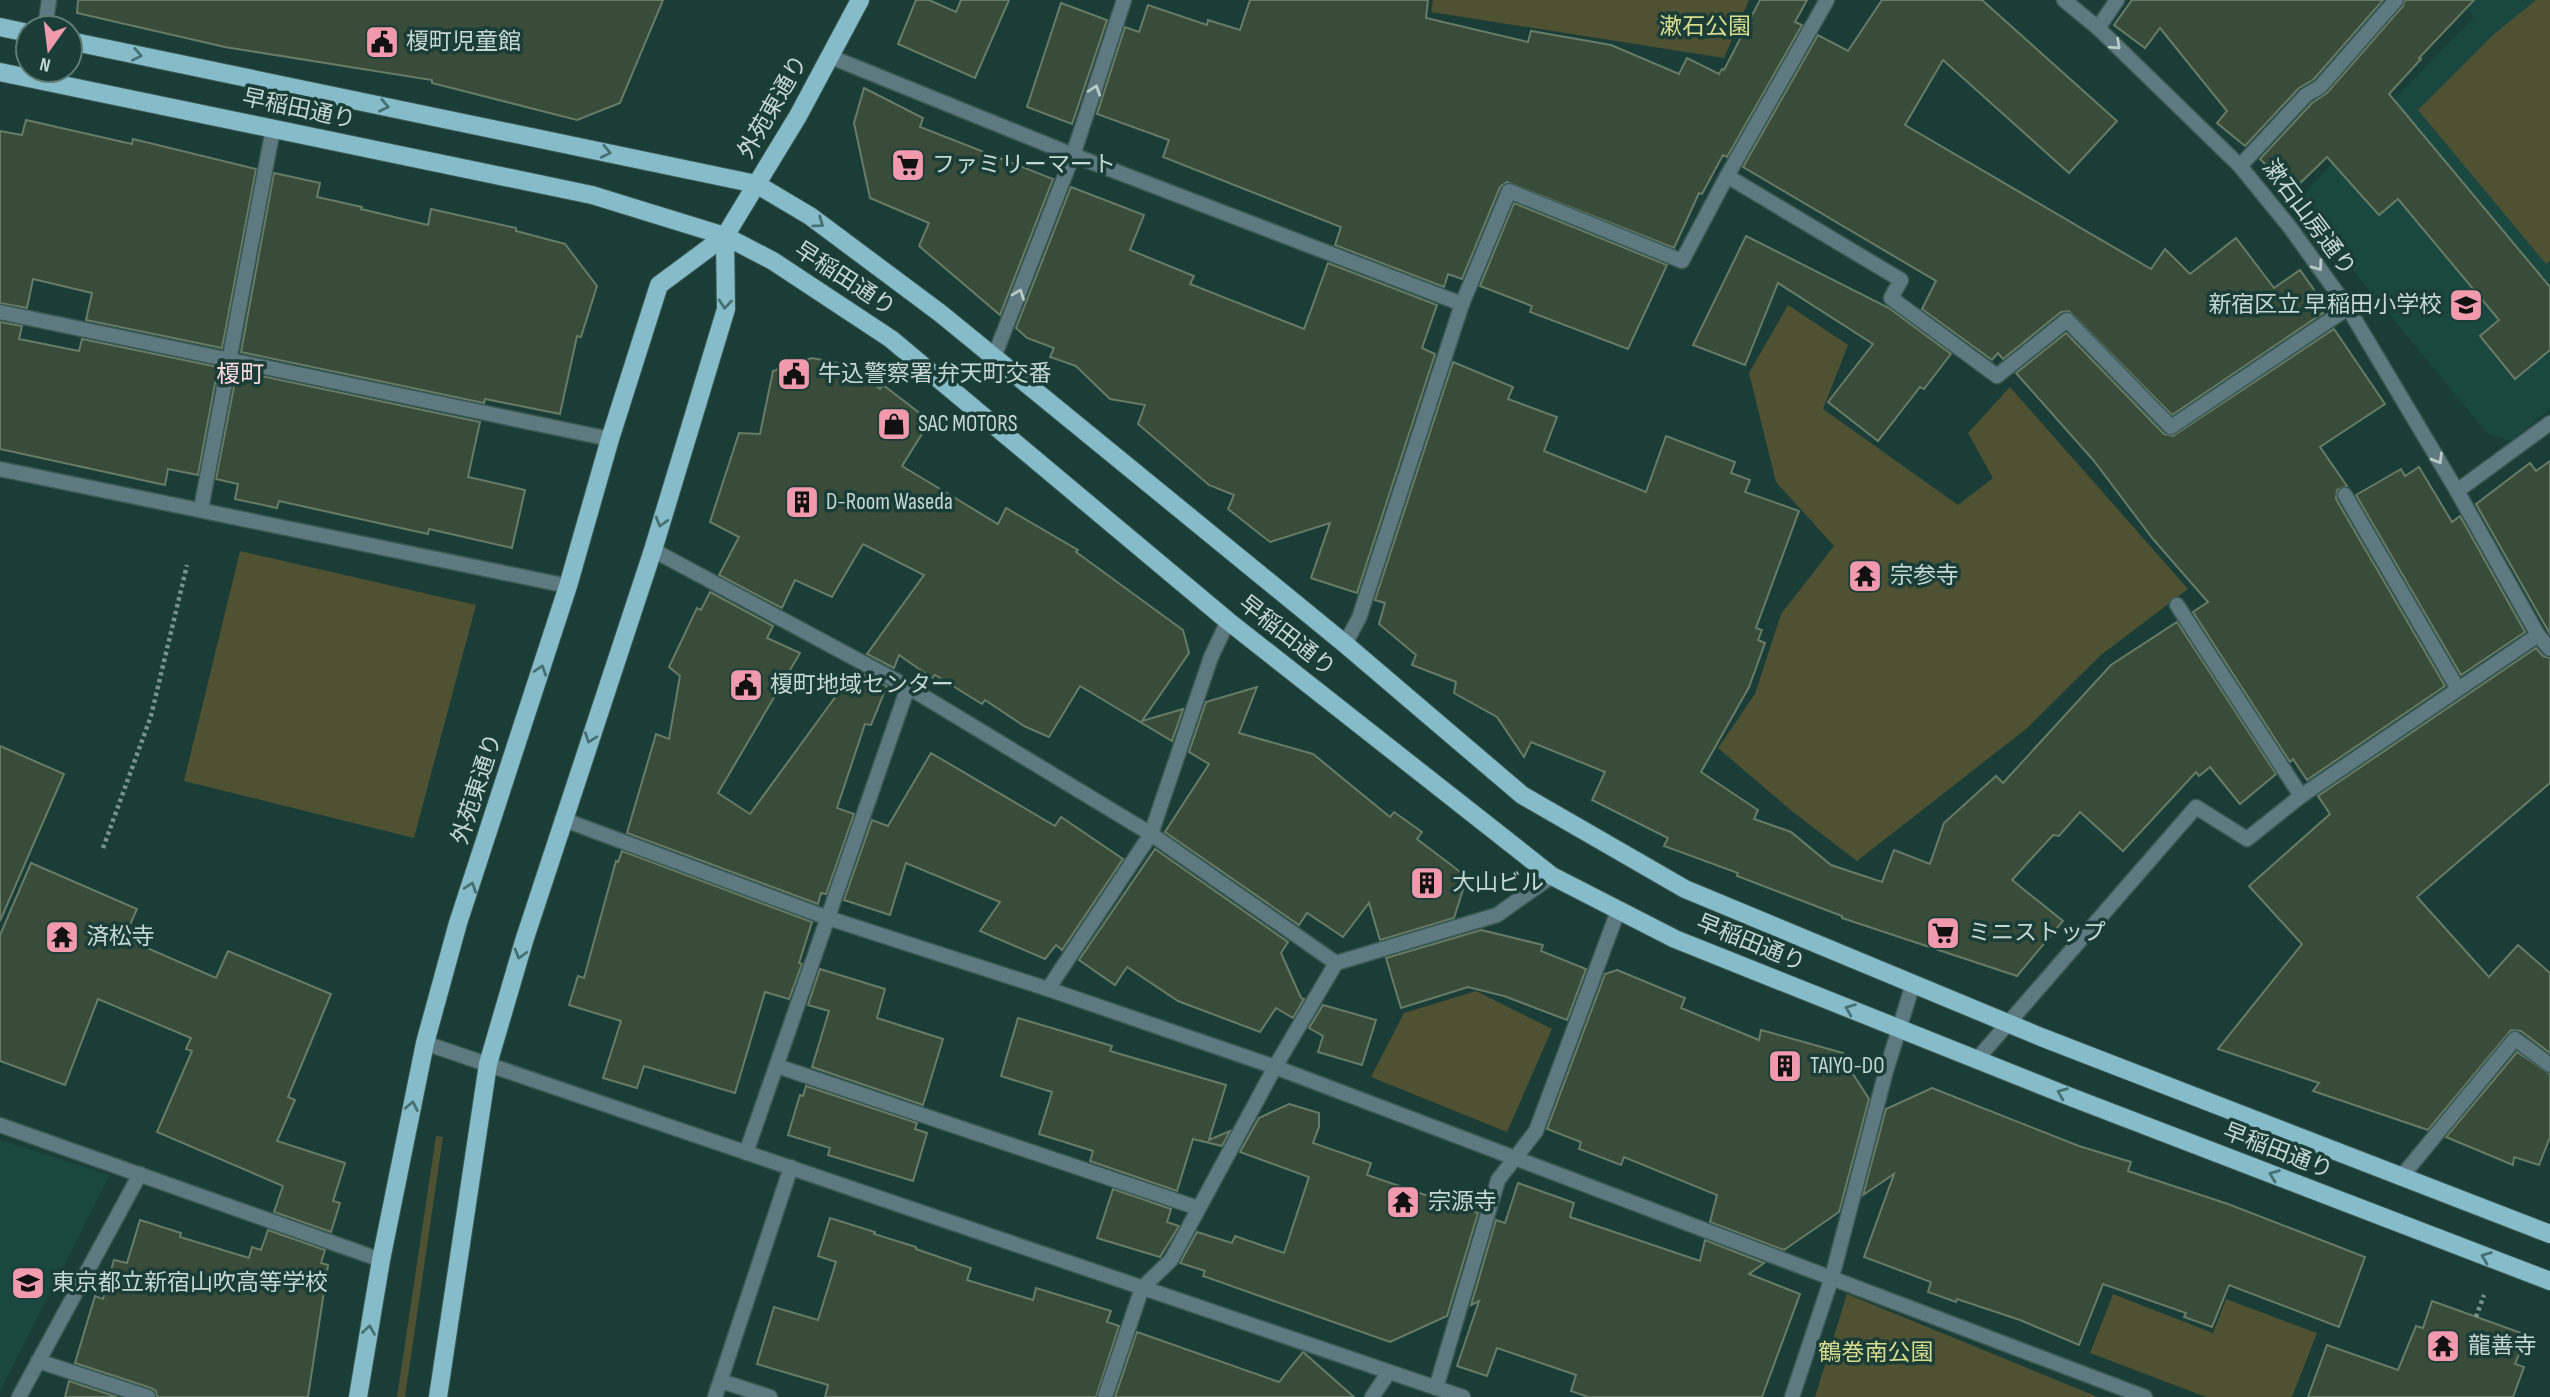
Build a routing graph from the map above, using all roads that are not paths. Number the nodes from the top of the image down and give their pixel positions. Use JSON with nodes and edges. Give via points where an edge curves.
{"nodes":[{"id":1,"x":860,"y":0,"type":"edge"},
{"id":2,"x":1124,"y":0,"type":"edge"},
{"id":3,"x":1827,"y":0,"type":"edge"},
{"id":4,"x":2064,"y":0,"type":"edge"},
{"id":5,"x":2117,"y":0,"type":"edge"},
{"id":6,"x":2396,"y":0,"type":"edge"},
{"id":7,"x":2098,"y":28,"type":"junction"},
{"id":8,"x":84,"y":44,"type":"edge"},
{"id":9,"x":831,"y":57,"type":"junction"},
{"id":10,"x":0,"y":72,"type":"edge"},
{"id":11,"x":273,"y":129,"type":"junction"},
{"id":12,"x":1073,"y":155,"type":"junction"},
{"id":13,"x":2240,"y":166,"type":"junction"},
{"id":14,"x":1727,"y":176,"type":"junction"},
{"id":15,"x":756,"y":184,"type":"junction"},
{"id":16,"x":726,"y":236,"type":"junction"},
{"id":17,"x":1462,"y":304,"type":"junction"},
{"id":18,"x":2348,"y":308,"type":"junction"},
{"id":19,"x":0,"y":312,"type":"edge"},
{"id":20,"x":994,"y":358,"type":"junction"},
{"id":21,"x":230,"y":360,"type":"junction"},
{"id":22,"x":2550,"y":423,"type":"edge"},
{"id":23,"x":610,"y":439,"type":"junction"},
{"id":24,"x":0,"y":469,"type":"edge"},
{"id":25,"x":2457,"y":492,"type":"junction"},
{"id":26,"x":2345,"y":495,"type":"dead end"},
{"id":27,"x":201,"y":509,"type":"junction"},
{"id":28,"x":653,"y":550,"type":"junction"},
{"id":29,"x":568,"y":586,"type":"junction"},
{"id":30,"x":2177,"y":606,"type":"dead end"},
{"id":31,"x":1228,"y":621,"type":"junction"},
{"id":32,"x":2538,"y":635,"type":"junction"},
{"id":33,"x":1345,"y":644,"type":"junction"},
{"id":34,"x":2550,"y":649,"type":"edge"},
{"id":35,"x":908,"y":687,"type":"junction"},
{"id":36,"x":2458,"y":689,"type":"junction"},
{"id":37,"x":2301,"y":796,"type":"junction"},
{"id":38,"x":562,"y":819,"type":"junction"},
{"id":39,"x":1151,"y":834,"type":"junction"},
{"id":40,"x":1552,"y":876,"type":"junction"},
{"id":41,"x":1618,"y":911,"type":"junction"},
{"id":42,"x":828,"y":918,"type":"junction"},
{"id":43,"x":1336,"y":963,"type":"junction"},
{"id":44,"x":1913,"y":984,"type":"junction"},
{"id":45,"x":1048,"y":989,"type":"junction"},
{"id":46,"x":2009,"y":1023,"type":"junction"},
{"id":47,"x":1899,"y":1028,"type":"junction"},
{"id":48,"x":425,"y":1043,"type":"junction"},
{"id":49,"x":1978,"y":1058,"type":"junction"},
{"id":50,"x":488,"y":1065,"type":"junction"},
{"id":51,"x":2550,"y":1065,"type":"edge"},
{"id":52,"x":777,"y":1066,"type":"junction"},
{"id":53,"x":1275,"y":1067,"type":"junction"},
{"id":54,"x":0,"y":1125,"type":"edge"},
{"id":55,"x":746,"y":1153,"type":"junction"},
{"id":56,"x":1514,"y":1158,"type":"junction"},
{"id":57,"x":791,"y":1167,"type":"junction"},
{"id":58,"x":140,"y":1174,"type":"junction"},
{"id":59,"x":2402,"y":1176,"type":"junction"},
{"id":60,"x":1198,"y":1208,"type":"junction"},
{"id":61,"x":2550,"y":1234,"type":"edge"},
{"id":62,"x":381,"y":1260,"type":"junction"},
{"id":63,"x":1832,"y":1277,"type":"junction"},
{"id":64,"x":2550,"y":1281,"type":"edge"},
{"id":65,"x":1142,"y":1288,"type":"junction"},
{"id":66,"x":38,"y":1361,"type":"junction"},
{"id":67,"x":1389,"y":1372,"type":"junction"},
{"id":68,"x":721,"y":1381,"type":"junction"},
{"id":69,"x":1436,"y":1388,"type":"junction"},
{"id":70,"x":19,"y":1397,"type":"edge"},
{"id":71,"x":148,"y":1397,"type":"edge"},
{"id":72,"x":358,"y":1397,"type":"edge"},
{"id":73,"x":438,"y":1397,"type":"edge"},
{"id":74,"x":715,"y":1397,"type":"edge"},
{"id":75,"x":770,"y":1397,"type":"edge"},
{"id":76,"x":1105,"y":1397,"type":"edge"},
{"id":77,"x":1372,"y":1397,"type":"edge"},
{"id":78,"x":1463,"y":1397,"type":"edge"},
{"id":79,"x":1792,"y":1397,"type":"edge"},
{"id":80,"x":2145,"y":1397,"type":"edge"}],
"edges":[{"from":1,"to":9,"type":"main road","name":"外苑東通り"},
{"from":12,"to":2,"type":"street","one_way":true},
{"from":3,"to":14,"type":"street"},
{"from":4,"to":7,"type":"street","name":"漱石山房通り"},
{"from":5,"to":7,"type":"street"},
{"from":6,"to":13,"type":"street","via":[[2320,86],[2306,95]]},
{"from":7,"to":13,"type":"street","name":"漱石山房通り","one_way":true},
{"from":8,"to":15,"type":"main road","name":"早稲田通り","one_way":true},
{"from":9,"to":12,"type":"street"},
{"from":9,"to":15,"type":"main road","name":"外苑東通り"},
{"from":10,"to":11,"type":"main road","name":"早稲田通り"},
{"from":11,"to":16,"type":"main road","name":"早稲田通り","via":[[592,195]]},
{"from":11,"to":21,"type":"street"},
{"from":12,"to":17,"type":"street"},
{"from":20,"to":12,"type":"street","one_way":true},
{"from":13,"to":18,"type":"street","name":"漱石山房通り","one_way":true},
{"from":14,"to":17,"type":"street","via":[[1682,261],[1509,191]]},
{"from":14,"to":18,"type":"street","via":[[1901,280],[1891,298],[1997,376],[2067,320],[2171,427]]},
{"from":15,"to":16,"type":"main road","name":"外苑東通り"},
{"from":15,"to":20,"type":"main road","name":"早稲田通り","one_way":true,"via":[[839,237]]},
{"from":16,"to":23,"type":"main road","name":"外苑東通り","via":[[659,285]]},
{"from":16,"to":28,"type":"main road","name":"外苑東通り","one_way":true,"via":[[726,309]]},
{"from":16,"to":31,"type":"main road","name":"早稲田通り","via":[[773,261],[891,339]]},
{"from":17,"to":33,"type":"street","via":[[1359,618]]},
{"from":18,"to":25,"type":"street","name":"漱石山房通り","one_way":true},
{"from":19,"to":21,"type":"street"},
{"from":20,"to":33,"type":"main road","name":"早稲田通り"},
{"from":21,"to":23,"type":"street"},
{"from":21,"to":27,"type":"street"},
{"from":22,"to":25,"type":"street"},
{"from":23,"to":29,"type":"main road","name":"外苑東通り"},
{"from":24,"to":27,"type":"street"},
{"from":25,"to":32,"type":"street","name":"漱石山房通り"},
{"from":26,"to":36,"type":"street"},
{"from":27,"to":29,"type":"street"},
{"from":28,"to":35,"type":"street"},
{"from":28,"to":38,"type":"main road","name":"外苑東通り","one_way":true},
{"from":48,"to":29,"type":"main road","name":"外苑東通り","one_way":true,"via":[[458,923]]},
{"from":30,"to":37,"type":"street"},
{"from":31,"to":39,"type":"street","via":[[1211,657]]},
{"from":31,"to":40,"type":"main road","name":"早稲田通り"},
{"from":32,"to":34,"type":"street","name":"漱石山房通り"},
{"from":32,"to":36,"type":"street"},
{"from":33,"to":44,"type":"main road","name":"早稲田通り","via":[[1522,795],[1685,889]]},
{"from":35,"to":39,"type":"street"},
{"from":35,"to":42,"type":"street"},
{"from":36,"to":37,"type":"street"},
{"from":37,"to":46,"type":"street","via":[[2247,839],[2196,807]]},
{"from":38,"to":42,"type":"street"},
{"from":38,"to":50,"type":"main road","name":"外苑東通り","one_way":true},
{"from":39,"to":43,"type":"street"},
{"from":39,"to":45,"type":"street"},
{"from":40,"to":41,"type":"main road","name":"早稲田通り"},
{"from":40,"to":43,"type":"street","via":[[1497,915]]},
{"from":47,"to":41,"type":"main road","name":"早稲田通り","one_way":true,"via":[[1675,939]]},
{"from":41,"to":56,"type":"street","via":[[1536,1131]]},
{"from":42,"to":45,"type":"street"},
{"from":42,"to":52,"type":"street"},
{"from":43,"to":53,"type":"street"},
{"from":44,"to":46,"type":"main road","name":"早稲田通り"},
{"from":44,"to":47,"type":"street"},
{"from":45,"to":53,"type":"street"},
{"from":46,"to":49,"type":"street"},
{"from":46,"to":59,"type":"main road","name":"早稲田通り"},
{"from":47,"to":49,"type":"main road","name":"早稲田通り"},
{"from":47,"to":63,"type":"street"},
{"from":48,"to":50,"type":"street"},
{"from":62,"to":48,"type":"main road","name":"外苑東通り","one_way":true},
{"from":64,"to":49,"type":"main road","name":"早稲田通り","one_way":true},
{"from":50,"to":55,"type":"street"},
{"from":50,"to":73,"type":"main road","name":"外苑東通り"},
{"from":51,"to":59,"type":"street","via":[[2515,1039]]},
{"from":52,"to":55,"type":"street"},
{"from":52,"to":60,"type":"street"},
{"from":53,"to":56,"type":"street"},
{"from":53,"to":60,"type":"street"},
{"from":54,"to":58,"type":"street"},
{"from":55,"to":57,"type":"street"},
{"from":56,"to":63,"type":"street"},
{"from":56,"to":69,"type":"street","via":[[1498,1180]]},
{"from":57,"to":65,"type":"street"},
{"from":57,"to":68,"type":"street"},
{"from":58,"to":62,"type":"street"},
{"from":58,"to":66,"type":"street"},
{"from":59,"to":61,"type":"main road","name":"早稲田通り"},
{"from":60,"to":65,"type":"street","via":[[1171,1260]]},
{"from":72,"to":62,"type":"main road","name":"外苑東通り","one_way":true},
{"from":63,"to":79,"type":"street"},
{"from":63,"to":80,"type":"street"},
{"from":65,"to":67,"type":"street"},
{"from":65,"to":76,"type":"street"},
{"from":66,"to":70,"type":"street"},
{"from":66,"to":71,"type":"street"},
{"from":67,"to":69,"type":"street"},
{"from":67,"to":77,"type":"street"},
{"from":68,"to":74,"type":"street"},
{"from":68,"to":75,"type":"street"},
{"from":69,"to":78,"type":"street"}]}
